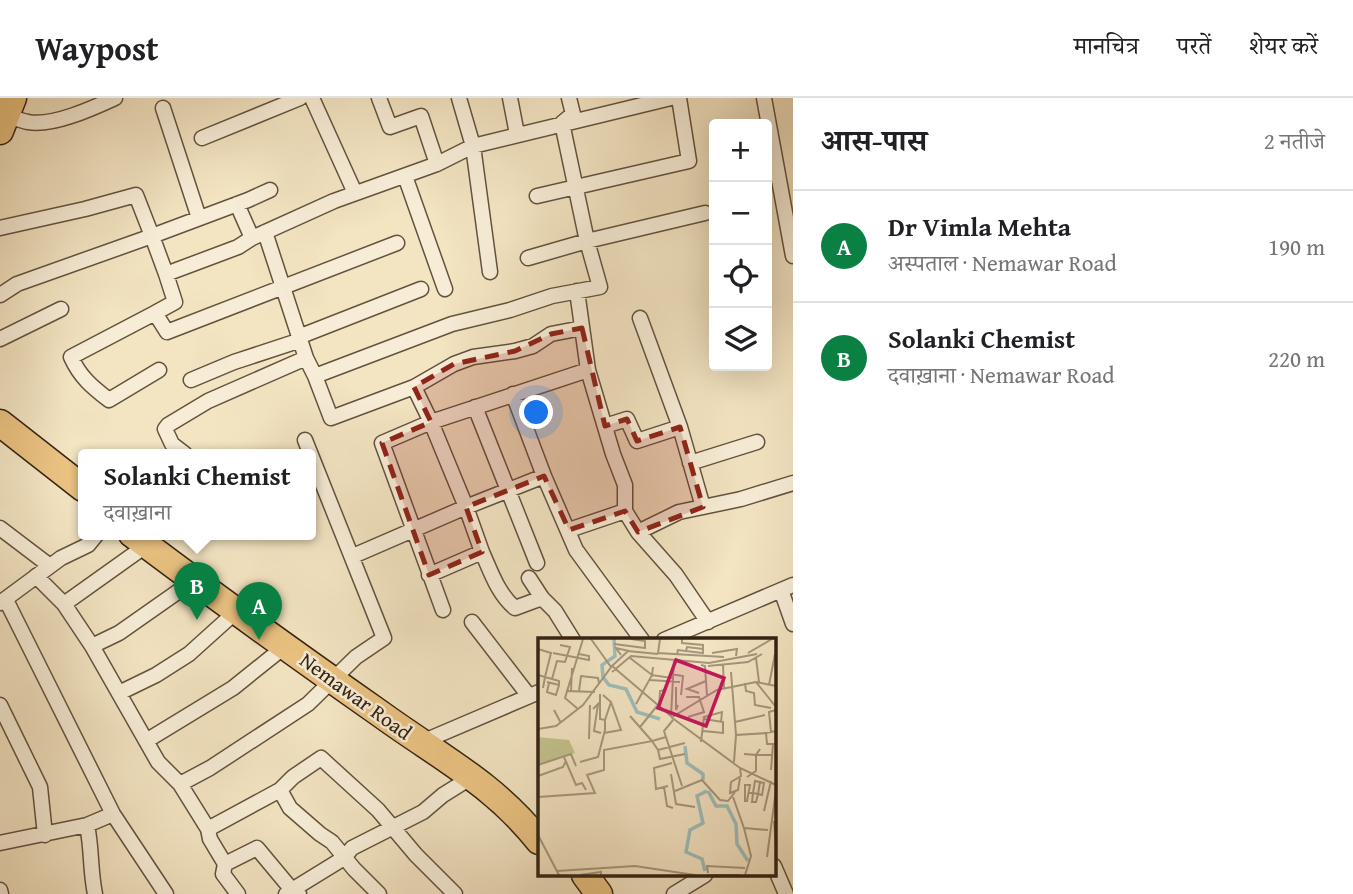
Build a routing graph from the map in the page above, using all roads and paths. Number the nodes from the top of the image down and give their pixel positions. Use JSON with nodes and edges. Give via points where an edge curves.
{"nodes":[{"id":1,"x":115,"y":98,"type":"edge"},
{"id":2,"x":299,"y":98,"type":"edge"},
{"id":3,"x":312,"y":98,"type":"edge"},
{"id":4,"x":379,"y":98,"type":"edge"},
{"id":5,"x":459,"y":98,"type":"edge"},
{"id":6,"x":510,"y":98,"type":"edge"},
{"id":7,"x":569,"y":98,"type":"edge"},
{"id":8,"x":671,"y":98,"type":"edge"},
{"id":9,"x":679,"y":98,"type":"edge"},
{"id":10,"x":764,"y":98,"type":"edge"},
{"id":11,"x":650,"y":100,"type":"edge"},
{"id":12,"x":618,"y":104,"type":"edge"},
{"id":13,"x":163,"y":108,"type":"dead end"},
{"id":14,"x":6,"y":115,"type":"edge"},
{"id":15,"x":562,"y":123,"type":"junction"},
{"id":16,"x":517,"y":134,"type":"junction"},
{"id":17,"x":202,"y":138,"type":"dead end"},
{"id":18,"x":473,"y":146,"type":"junction"},
{"id":19,"x":437,"y":164,"type":"junction"},
{"id":20,"x":405,"y":176,"type":"junction"},
{"id":21,"x":576,"y":187,"type":"junction"},
{"id":22,"x":270,"y":190,"type":"dead end"},
{"id":23,"x":355,"y":193,"type":"junction"},
{"id":24,"x":537,"y":196,"type":"dead end"},
{"id":25,"x":237,"y":204,"type":"junction"},
{"id":26,"x":705,"y":213,"type":"dead end"},
{"id":27,"x":200,"y":218,"type":"junction"},
{"id":28,"x":0,"y":228,"type":"edge"},
{"id":29,"x":258,"y":235,"type":"junction"},
{"id":30,"x":152,"y":236,"type":"junction"},
{"id":31,"x":587,"y":241,"type":"junction"},
{"id":32,"x":397,"y":243,"type":"dead end"},
{"id":33,"x":793,"y":256,"type":"edge"},
{"id":34,"x":528,"y":258,"type":"dead end"},
{"id":35,"x":490,"y":272,"type":"dead end"},
{"id":36,"x":166,"y":274,"type":"junction"},
{"id":37,"x":284,"y":286,"type":"junction"},
{"id":38,"x":421,"y":289,"type":"dead end"},
{"id":39,"x":445,"y":289,"type":"dead end"},
{"id":40,"x":577,"y":291,"type":"junction"},
{"id":41,"x":0,"y":295,"type":"edge"},
{"id":42,"x":61,"y":309,"type":"dead end"},
{"id":43,"x":155,"y":313,"type":"junction"},
{"id":44,"x":640,"y":318,"type":"dead end"},
{"id":45,"x":582,"y":328,"type":"junction"},
{"id":46,"x":301,"y":338,"type":"junction"},
{"id":47,"x":0,"y":339,"type":"edge"},
{"id":48,"x":306,"y":358,"type":"junction"},
{"id":49,"x":159,"y":370,"type":"dead end"},
{"id":50,"x":588,"y":370,"type":"junction"},
{"id":51,"x":314,"y":376,"type":"junction"},
{"id":52,"x":191,"y":380,"type":"dead end"},
{"id":53,"x":414,"y":387,"type":"junction"},
{"id":54,"x":513,"y":394,"type":"junction"},
{"id":55,"x":475,"y":407,"type":"junction"},
{"id":56,"x":431,"y":422,"type":"junction"},
{"id":57,"x":0,"y":424,"type":"edge"},
{"id":58,"x":605,"y":426,"type":"junction"},
{"id":59,"x":680,"y":427,"type":"junction"},
{"id":60,"x":0,"y":440,"type":"edge"},
{"id":61,"x":305,"y":440,"type":"dead end"},
{"id":62,"x":757,"y":442,"type":"dead end"},
{"id":63,"x":180,"y":449,"type":"edge"},
{"id":64,"x":309,"y":449,"type":"edge"},
{"id":65,"x":690,"y":463,"type":"junction"},
{"id":66,"x":316,"y":467,"type":"edge"},
{"id":67,"x":544,"y":476,"type":"junction"},
{"id":68,"x":793,"y":483,"type":"edge"},
{"id":69,"x":78,"y":484,"type":"edge"},
{"id":70,"x":506,"y":490,"type":"junction"},
{"id":71,"x":78,"y":495,"type":"edge"},
{"id":72,"x":466,"y":507,"type":"junction"},
{"id":73,"x":703,"y":507,"type":"junction"},
{"id":74,"x":625,"y":511,"type":"junction"},
{"id":75,"x":0,"y":528,"type":"edge"},
{"id":76,"x":415,"y":530,"type":"junction"},
{"id":77,"x":569,"y":530,"type":"junction"},
{"id":78,"x":639,"y":532,"type":"junction"},
{"id":79,"x":92,"y":540,"type":"edge"},
{"id":80,"x":144,"y":540,"type":"edge"},
{"id":81,"x":146,"y":540,"type":"edge"},
{"id":82,"x":482,"y":552,"type":"junction"},
{"id":83,"x":353,"y":556,"type":"junction"},
{"id":84,"x":537,"y":564,"type":"dead end"},
{"id":85,"x":50,"y":566,"type":"junction"},
{"id":86,"x":36,"y":576,"type":"junction"},
{"id":87,"x":429,"y":576,"type":"junction"},
{"id":88,"x":199,"y":577,"type":"junction"},
{"id":89,"x":529,"y":578,"type":"dead end"},
{"id":90,"x":787,"y":588,"type":"edge"},
{"id":91,"x":542,"y":598,"type":"junction"},
{"id":92,"x":3,"y":601,"type":"edge"},
{"id":93,"x":64,"y":604,"type":"junction"},
{"id":94,"x":240,"y":607,"type":"junction"},
{"id":95,"x":443,"y":610,"type":"dead end"},
{"id":96,"x":472,"y":622,"type":"dead end"},
{"id":97,"x":708,"y":622,"type":"junction"},
{"id":98,"x":793,"y":624,"type":"edge"},
{"id":99,"x":572,"y":638,"type":"edge"},
{"id":100,"x":641,"y":638,"type":"edge"},
{"id":101,"x":669,"y":638,"type":"edge"},
{"id":102,"x":290,"y":643,"type":"junction"},
{"id":103,"x":92,"y":646,"type":"junction"},
{"id":104,"x":337,"y":678,"type":"junction"},
{"id":105,"x":119,"y":693,"type":"junction"},
{"id":106,"x":534,"y":694,"type":"edge"},
{"id":107,"x":0,"y":705,"type":"edge"},
{"id":108,"x":429,"y":739,"type":"junction"},
{"id":109,"x":146,"y":741,"type":"junction"},
{"id":110,"x":478,"y":773,"type":"junction"},
{"id":111,"x":180,"y":784,"type":"junction"},
{"id":112,"x":280,"y":790,"type":"junction"},
{"id":113,"x":113,"y":814,"type":"junction"},
{"id":114,"x":538,"y":824,"type":"edge"},
{"id":115,"x":86,"y":825,"type":"junction"},
{"id":116,"x":391,"y":827,"type":"junction"},
{"id":117,"x":208,"y":829,"type":"junction"},
{"id":118,"x":45,"y":835,"type":"junction"},
{"id":119,"x":538,"y":840,"type":"edge"},
{"id":120,"x":0,"y":843,"type":"edge"},
{"id":121,"x":344,"y":858,"type":"junction"},
{"id":122,"x":225,"y":864,"type":"junction"},
{"id":123,"x":776,"y":871,"type":"edge"},
{"id":124,"x":566,"y":876,"type":"edge"},
{"id":125,"x":586,"y":876,"type":"edge"},
{"id":126,"x":703,"y":876,"type":"edge"},
{"id":127,"x":793,"y":890,"type":"edge"},
{"id":128,"x":293,"y":893,"type":"edge"},
{"id":129,"x":95,"y":894,"type":"edge"},
{"id":130,"x":166,"y":894,"type":"edge"},
{"id":131,"x":238,"y":894,"type":"edge"},
{"id":132,"x":379,"y":894,"type":"edge"},
{"id":133,"x":455,"y":894,"type":"edge"},
{"id":134,"x":579,"y":894,"type":"edge"},
{"id":135,"x":599,"y":894,"type":"edge"},
{"id":136,"x":674,"y":894,"type":"edge"},
{"id":137,"x":785,"y":894,"type":"edge"}],
"edges":[{"from":1,"to":14,"type":"street","via":[[51,120],[30,123]]},
{"from":2,"to":17,"type":"street"},
{"from":3,"to":23,"type":"street"},
{"from":4,"to":19,"type":"street","via":[[390,127],[421,116]]},
{"from":5,"to":18,"type":"street"},
{"from":6,"to":16,"type":"street"},
{"from":7,"to":15,"type":"street","via":[[573,114]]},
{"from":8,"to":11,"type":"street"},
{"from":9,"to":21,"type":"street","via":[[688,161]]},
{"from":10,"to":33,"type":"street"},
{"from":11,"to":12,"type":"street"},
{"from":12,"to":15,"type":"street"},
{"from":13,"to":27,"type":"street"},
{"from":15,"to":16,"type":"street"},
{"from":15,"to":21,"type":"street"},
{"from":16,"to":18,"type":"street"},
{"from":18,"to":19,"type":"street"},
{"from":18,"to":35,"type":"street"},
{"from":19,"to":20,"type":"street"},
{"from":20,"to":23,"type":"street"},
{"from":20,"to":39,"type":"street"},
{"from":21,"to":24,"type":"street"},
{"from":21,"to":31,"type":"street"},
{"from":22,"to":25,"type":"street"},
{"from":23,"to":29,"type":"street"},
{"from":25,"to":27,"type":"street"},
{"from":25,"to":29,"type":"street"},
{"from":26,"to":31,"type":"street"},
{"from":27,"to":30,"type":"street"},
{"from":28,"to":30,"type":"street","via":[[135,195]]},
{"from":29,"to":36,"type":"street"},
{"from":29,"to":37,"type":"street"},
{"from":30,"to":36,"type":"street"},
{"from":30,"to":41,"type":"street","via":[[17,284]]},
{"from":31,"to":34,"type":"street"},
{"from":31,"to":40,"type":"street","via":[[600,287]]},
{"from":32,"to":37,"type":"street"},
{"from":36,"to":43,"type":"street","via":[[175,302]]},
{"from":37,"to":43,"type":"street","via":[[167,332]]},
{"from":37,"to":46,"type":"street"},
{"from":38,"to":46,"type":"street"},
{"from":40,"to":45,"type":"street"},
{"from":40,"to":51,"type":"street","via":[[452,324]]},
{"from":42,"to":47,"type":"street"},
{"from":43,"to":49,"type":"street","via":[[71,357],[79,374],[110,400]]},
{"from":44,"to":59,"type":"street"},
{"from":45,"to":50,"type":"street"},
{"from":45,"to":53,"type":"street","via":[[551,334],[515,351],[473,357]]},
{"from":46,"to":48,"type":"street"},
{"from":46,"to":52,"type":"street"},
{"from":48,"to":51,"type":"street"},
{"from":48,"to":63,"type":"street","via":[[208,401],[168,425],[168,439]]},
{"from":50,"to":54,"type":"street"},
{"from":50,"to":58,"type":"street"},
{"from":51,"to":53,"type":"street","via":[[331,418]]},
{"from":53,"to":56,"type":"street"},
{"from":54,"to":55,"type":"street"},
{"from":54,"to":67,"type":"street"},
{"from":55,"to":56,"type":"street"},
{"from":55,"to":70,"type":"street"},
{"from":56,"to":72,"type":"street"},
{"from":56,"to":76,"type":"street","via":[[382,443]]},
{"from":57,"to":69,"type":"highway"},
{"from":58,"to":59,"type":"street","via":[[627,419],[637,441]]},
{"from":58,"to":74,"type":"street","via":[[625,485]]},
{"from":59,"to":65,"type":"street"},
{"from":60,"to":71,"type":"highway"},
{"from":61,"to":64,"type":"street"},
{"from":62,"to":65,"type":"street"},
{"from":65,"to":73,"type":"street"},
{"from":66,"to":83,"type":"street"},
{"from":67,"to":70,"type":"street"},
{"from":67,"to":77,"type":"street"},
{"from":68,"to":73,"type":"street"},
{"from":70,"to":72,"type":"street"},
{"from":70,"to":84,"type":"street"},
{"from":72,"to":76,"type":"street"},
{"from":72,"to":82,"type":"street"},
{"from":73,"to":78,"type":"street","via":[[679,512]]},
{"from":74,"to":77,"type":"street"},
{"from":74,"to":78,"type":"street"},
{"from":75,"to":85,"type":"street"},
{"from":76,"to":83,"type":"street"},
{"from":76,"to":87,"type":"street"},
{"from":77,"to":100,"type":"street","via":[[576,550]]},
{"from":78,"to":97,"type":"street","via":[[677,575]]},
{"from":79,"to":85,"type":"street"},
{"from":80,"to":93,"type":"street"},
{"from":81,"to":88,"type":"highway","name":"Nemawar Road"},
{"from":82,"to":87,"type":"street"},
{"from":82,"to":91,"type":"street","via":[[499,590],[515,608]]},
{"from":83,"to":104,"type":"street","via":[[384,638],[356,657]]},
{"from":85,"to":86,"type":"street"},
{"from":86,"to":92,"type":"street"},
{"from":86,"to":93,"type":"street"},
{"from":87,"to":95,"type":"street"},
{"from":88,"to":94,"type":"highway","name":"Nemawar Road"},
{"from":88,"to":103,"type":"street","via":[[120,633]]},
{"from":89,"to":91,"type":"street"},
{"from":90,"to":97,"type":"street"},
{"from":90,"to":98,"type":"street"},
{"from":91,"to":99,"type":"street"},
{"from":92,"to":113,"type":"street"},
{"from":93,"to":103,"type":"street"},
{"from":94,"to":102,"type":"highway","name":"Nemawar Road"},
{"from":94,"to":105,"type":"street","via":[[189,654]]},
{"from":96,"to":106,"type":"street"},
{"from":97,"to":101,"type":"street"},
{"from":102,"to":104,"type":"highway","name":"Nemawar Road"},
{"from":102,"to":109,"type":"street","via":[[233,688]]},
{"from":103,"to":105,"type":"street"},
{"from":104,"to":108,"type":"highway","name":"Nemawar Road"},
{"from":104,"to":110,"type":"highway","name":"Nemawar Road","via":[[422,743]]},
{"from":104,"to":111,"type":"street","via":[[308,704]]},
{"from":105,"to":109,"type":"street"},
{"from":106,"to":108,"type":"street"},
{"from":107,"to":118,"type":"street","via":[[40,788]]},
{"from":108,"to":110,"type":"highway","name":"Nemawar Road"},
{"from":109,"to":111,"type":"street","via":[[158,762]]},
{"from":110,"to":114,"type":"highway","name":"Nemawar Road"},
{"from":110,"to":116,"type":"street","via":[[423,812]]},
{"from":110,"to":119,"type":"highway","name":"Nemawar Road"},
{"from":111,"to":117,"type":"street"},
{"from":112,"to":116,"type":"street","via":[[321,758],[379,810]]},
{"from":112,"to":117,"type":"street"},
{"from":112,"to":121,"type":"street","via":[[290,808],[332,842]]},
{"from":113,"to":115,"type":"street"},
{"from":113,"to":130,"type":"street"},
{"from":115,"to":118,"type":"street"},
{"from":115,"to":129,"type":"street"},
{"from":116,"to":121,"type":"street","via":[[352,848]]},
{"from":116,"to":133,"type":"street"},
{"from":117,"to":122,"type":"street"},
{"from":118,"to":120,"type":"street"},
{"from":121,"to":128,"type":"street"},
{"from":121,"to":132,"type":"street"},
{"from":122,"to":128,"type":"street","via":[[257,848]]},
{"from":122,"to":131,"type":"street","via":[[223,874]]},
{"from":123,"to":137,"type":"street"},
{"from":124,"to":134,"type":"highway"},
{"from":125,"to":135,"type":"highway"},
{"from":126,"to":136,"type":"street"},
{"from":127,"to":137,"type":"street"}]}
